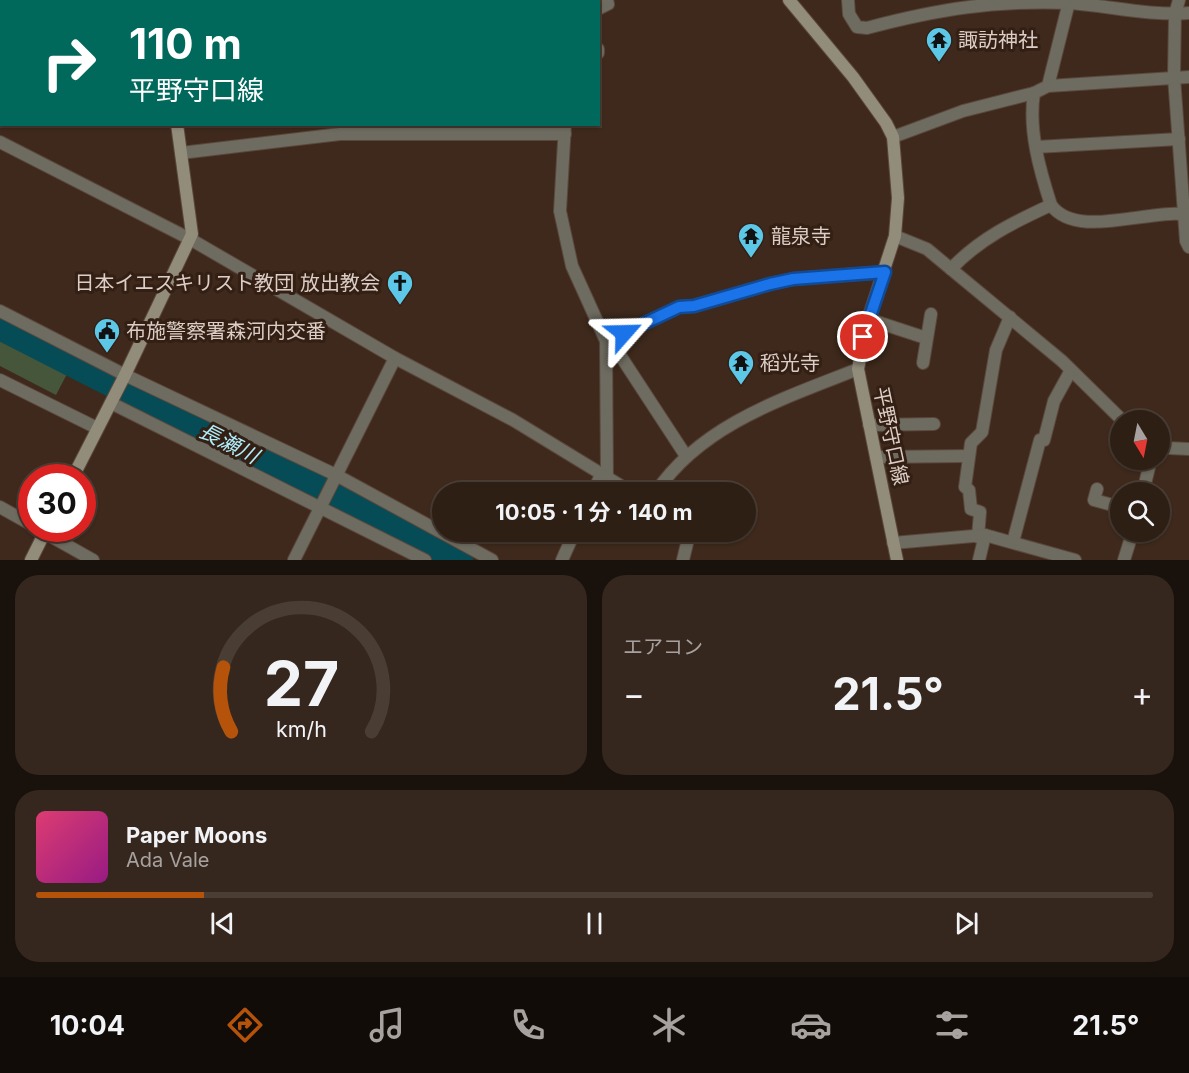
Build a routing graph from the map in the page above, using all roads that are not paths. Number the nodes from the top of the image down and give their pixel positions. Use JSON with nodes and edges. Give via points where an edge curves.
{"nodes":[{"id":1,"x":789,"y":0,"type":"edge"},
{"id":2,"x":848,"y":0,"type":"edge"},
{"id":3,"x":1179,"y":0,"type":"edge"},
{"id":4,"x":1069,"y":2,"type":"junction"},
{"id":5,"x":1189,"y":13,"type":"edge"},
{"id":6,"x":1176,"y":14,"type":"junction"},
{"id":7,"x":1189,"y":76,"type":"edge"},
{"id":8,"x":1174,"y":78,"type":"junction"},
{"id":9,"x":1048,"y":86,"type":"junction"},
{"id":10,"x":1034,"y":93,"type":"junction"},
{"id":11,"x":1184,"y":122,"type":"edge"},
{"id":12,"x":177,"y":126,"type":"edge"},
{"id":13,"x":565,"y":129,"type":"edge"},
{"id":14,"x":893,"y":137,"type":"junction"},
{"id":15,"x":1179,"y":139,"type":"junction"},
{"id":16,"x":0,"y":142,"type":"edge"},
{"id":17,"x":1036,"y":147,"type":"junction"},
{"id":18,"x":182,"y":153,"type":"junction"},
{"id":19,"x":1051,"y":205,"type":"junction"},
{"id":20,"x":1187,"y":215,"type":"edge"},
{"id":21,"x":895,"y":236,"type":"junction"},
{"id":22,"x":190,"y":239,"type":"junction"},
{"id":23,"x":1189,"y":247,"type":"edge"},
{"id":24,"x":951,"y":269,"type":"junction"},
{"id":25,"x":885,"y":272,"type":"junction"},
{"id":26,"x":0,"y":311,"type":"edge"},
{"id":27,"x":931,"y":314,"type":"dead end"},
{"id":28,"x":1010,"y":317,"type":"junction"},
{"id":29,"x":868,"y":320,"type":"junction"},
{"id":30,"x":927,"y":338,"type":"junction"},
{"id":31,"x":606,"y":342,"type":"junction"},
{"id":32,"x":395,"y":358,"type":"junction"},
{"id":33,"x":923,"y":363,"type":"dead end"},
{"id":34,"x":858,"y":369,"type":"junction"},
{"id":35,"x":1070,"y":372,"type":"junction"},
{"id":36,"x":125,"y":375,"type":"junction"},
{"id":37,"x":0,"y":380,"type":"edge"},
{"id":38,"x":112,"y":402,"type":"junction"},
{"id":39,"x":1111,"y":410,"type":"edge"},
{"id":40,"x":934,"y":424,"type":"dead end"},
{"id":41,"x":869,"y":425,"type":"junction"},
{"id":42,"x":98,"y":428,"type":"junction"},
{"id":43,"x":1170,"y":448,"type":"edge"},
{"id":44,"x":1189,"y":449,"type":"edge"},
{"id":45,"x":686,"y":456,"type":"junction"},
{"id":46,"x":969,"y":456,"type":"junction"},
{"id":47,"x":876,"y":457,"type":"junction"},
{"id":48,"x":80,"y":464,"type":"edge"},
{"id":49,"x":336,"y":475,"type":"junction"},
{"id":50,"x":604,"y":476,"type":"junction"},
{"id":51,"x":600,"y":482,"type":"edge"},
{"id":52,"x":614,"y":482,"type":"edge"},
{"id":53,"x":664,"y":482,"type":"edge"},
{"id":54,"x":1094,"y":500,"type":"dead end"},
{"id":55,"x":1110,"y":504,"type":"edge"},
{"id":56,"x":0,"y":507,"type":"edge"},
{"id":57,"x":320,"y":508,"type":"junction"},
{"id":58,"x":18,"y":517,"type":"edge"},
{"id":59,"x":982,"y":536,"type":"junction"},
{"id":60,"x":38,"y":542,"type":"edge"},
{"id":61,"x":63,"y":542,"type":"edge"},
{"id":62,"x":570,"y":542,"type":"edge"},
{"id":63,"x":687,"y":542,"type":"edge"},
{"id":64,"x":1013,"y":542,"type":"junction"},
{"id":65,"x":1129,"y":542,"type":"edge"},
{"id":66,"x":893,"y":543,"type":"junction"},
{"id":67,"x":31,"y":560,"type":"edge"},
{"id":68,"x":93,"y":560,"type":"edge"},
{"id":69,"x":294,"y":560,"type":"edge"},
{"id":70,"x":425,"y":560,"type":"edge"},
{"id":71,"x":492,"y":560,"type":"edge"},
{"id":72,"x":562,"y":560,"type":"edge"},
{"id":73,"x":683,"y":560,"type":"edge"},
{"id":74,"x":897,"y":560,"type":"edge"},
{"id":75,"x":979,"y":560,"type":"edge"},
{"id":76,"x":1076,"y":560,"type":"edge"},
{"id":77,"x":1124,"y":560,"type":"edge"}],
"edges":[{"from":1,"to":14,"type":"main road","name":"平野守口線","via":[[853,76]]},
{"from":2,"to":4,"type":"street","via":[[849,14],[857,27],[867,28],[942,8],[1013,0]]},
{"from":3,"to":6,"type":"street"},
{"from":4,"to":6,"type":"street"},
{"from":4,"to":9,"type":"street"},
{"from":5,"to":6,"type":"street"},
{"from":6,"to":8,"type":"street"},
{"from":7,"to":8,"type":"street"},
{"from":8,"to":9,"type":"street"},
{"from":8,"to":11,"type":"street"},
{"from":9,"to":10,"type":"street"},
{"from":10,"to":14,"type":"street","via":[[963,111]]},
{"from":10,"to":17,"type":"street"},
{"from":11,"to":15,"type":"street"},
{"from":12,"to":18,"type":"main road"},
{"from":13,"to":18,"type":"street","via":[[340,134]]},
{"from":13,"to":31,"type":"street","via":[[560,211],[572,266]]},
{"from":14,"to":21,"type":"main road","name":"平野守口線","via":[[898,198]]},
{"from":15,"to":17,"type":"street"},
{"from":15,"to":20,"type":"street"},
{"from":16,"to":22,"type":"street"},
{"from":17,"to":19,"type":"street"},
{"from":18,"to":22,"type":"main road"},
{"from":19,"to":20,"type":"street","via":[[1057,213],[1072,219],[1097,222]]},
{"from":19,"to":24,"type":"street","via":[[970,249]]},
{"from":20,"to":23,"type":"street"},
{"from":21,"to":24,"type":"street","via":[[927,249]]},
{"from":21,"to":25,"type":"main road","name":"平野守口線"},
{"from":22,"to":32,"type":"street"},
{"from":22,"to":36,"type":"main road"},
{"from":24,"to":28,"type":"street"},
{"from":25,"to":29,"type":"main road","name":"平野守口線"},
{"from":25,"to":31,"type":"street","via":[[770,284],[679,307]]},
{"from":26,"to":36,"type":"street"},
{"from":27,"to":30,"type":"street"},
{"from":28,"to":35,"type":"street"},
{"from":28,"to":46,"type":"street","via":[[996,350],[982,432],[971,443]]},
{"from":29,"to":30,"type":"street"},
{"from":29,"to":34,"type":"main road","name":"平野守口線"},
{"from":30,"to":33,"type":"street"},
{"from":31,"to":45,"type":"street","via":[[616,349]]},
{"from":31,"to":50,"type":"street"},
{"from":32,"to":49,"type":"street"},
{"from":32,"to":50,"type":"street","via":[[513,420]]},
{"from":34,"to":41,"type":"main road","name":"平野守口線"},
{"from":34,"to":45,"type":"street","via":[[780,399],[728,426]]},
{"from":35,"to":39,"type":"street"},
{"from":35,"to":64,"type":"street","via":[[1054,401],[1044,440],[1040,440]]},
{"from":36,"to":38,"type":"main road"},
{"from":36,"to":49,"type":"street"},
{"from":37,"to":42,"type":"street"},
{"from":38,"to":42,"type":"main road"},
{"from":38,"to":57,"type":"street"},
{"from":40,"to":41,"type":"street"},
{"from":41,"to":47,"type":"main road","name":"平野守口線"},
{"from":42,"to":48,"type":"main road"},
{"from":43,"to":44,"type":"street"},
{"from":45,"to":53,"type":"street"},
{"from":46,"to":47,"type":"street"},
{"from":46,"to":59,"type":"street","via":[[965,487],[969,490],[970,509],[980,512]]},
{"from":47,"to":66,"type":"main road","name":"平野守口線"},
{"from":49,"to":57,"type":"street"},
{"from":49,"to":71,"type":"street"},
{"from":50,"to":51,"type":"street"},
{"from":50,"to":52,"type":"street"},
{"from":54,"to":55,"type":"street"},
{"from":56,"to":58,"type":"street"},
{"from":57,"to":69,"type":"street"},
{"from":57,"to":70,"type":"street"},
{"from":59,"to":64,"type":"street"},
{"from":59,"to":66,"type":"street"},
{"from":59,"to":75,"type":"street"},
{"from":60,"to":67,"type":"main road"},
{"from":61,"to":68,"type":"street"},
{"from":62,"to":72,"type":"street"},
{"from":63,"to":73,"type":"street"},
{"from":64,"to":76,"type":"street"},
{"from":65,"to":77,"type":"street"},
{"from":66,"to":74,"type":"main road","name":"平野守口線"}]}
